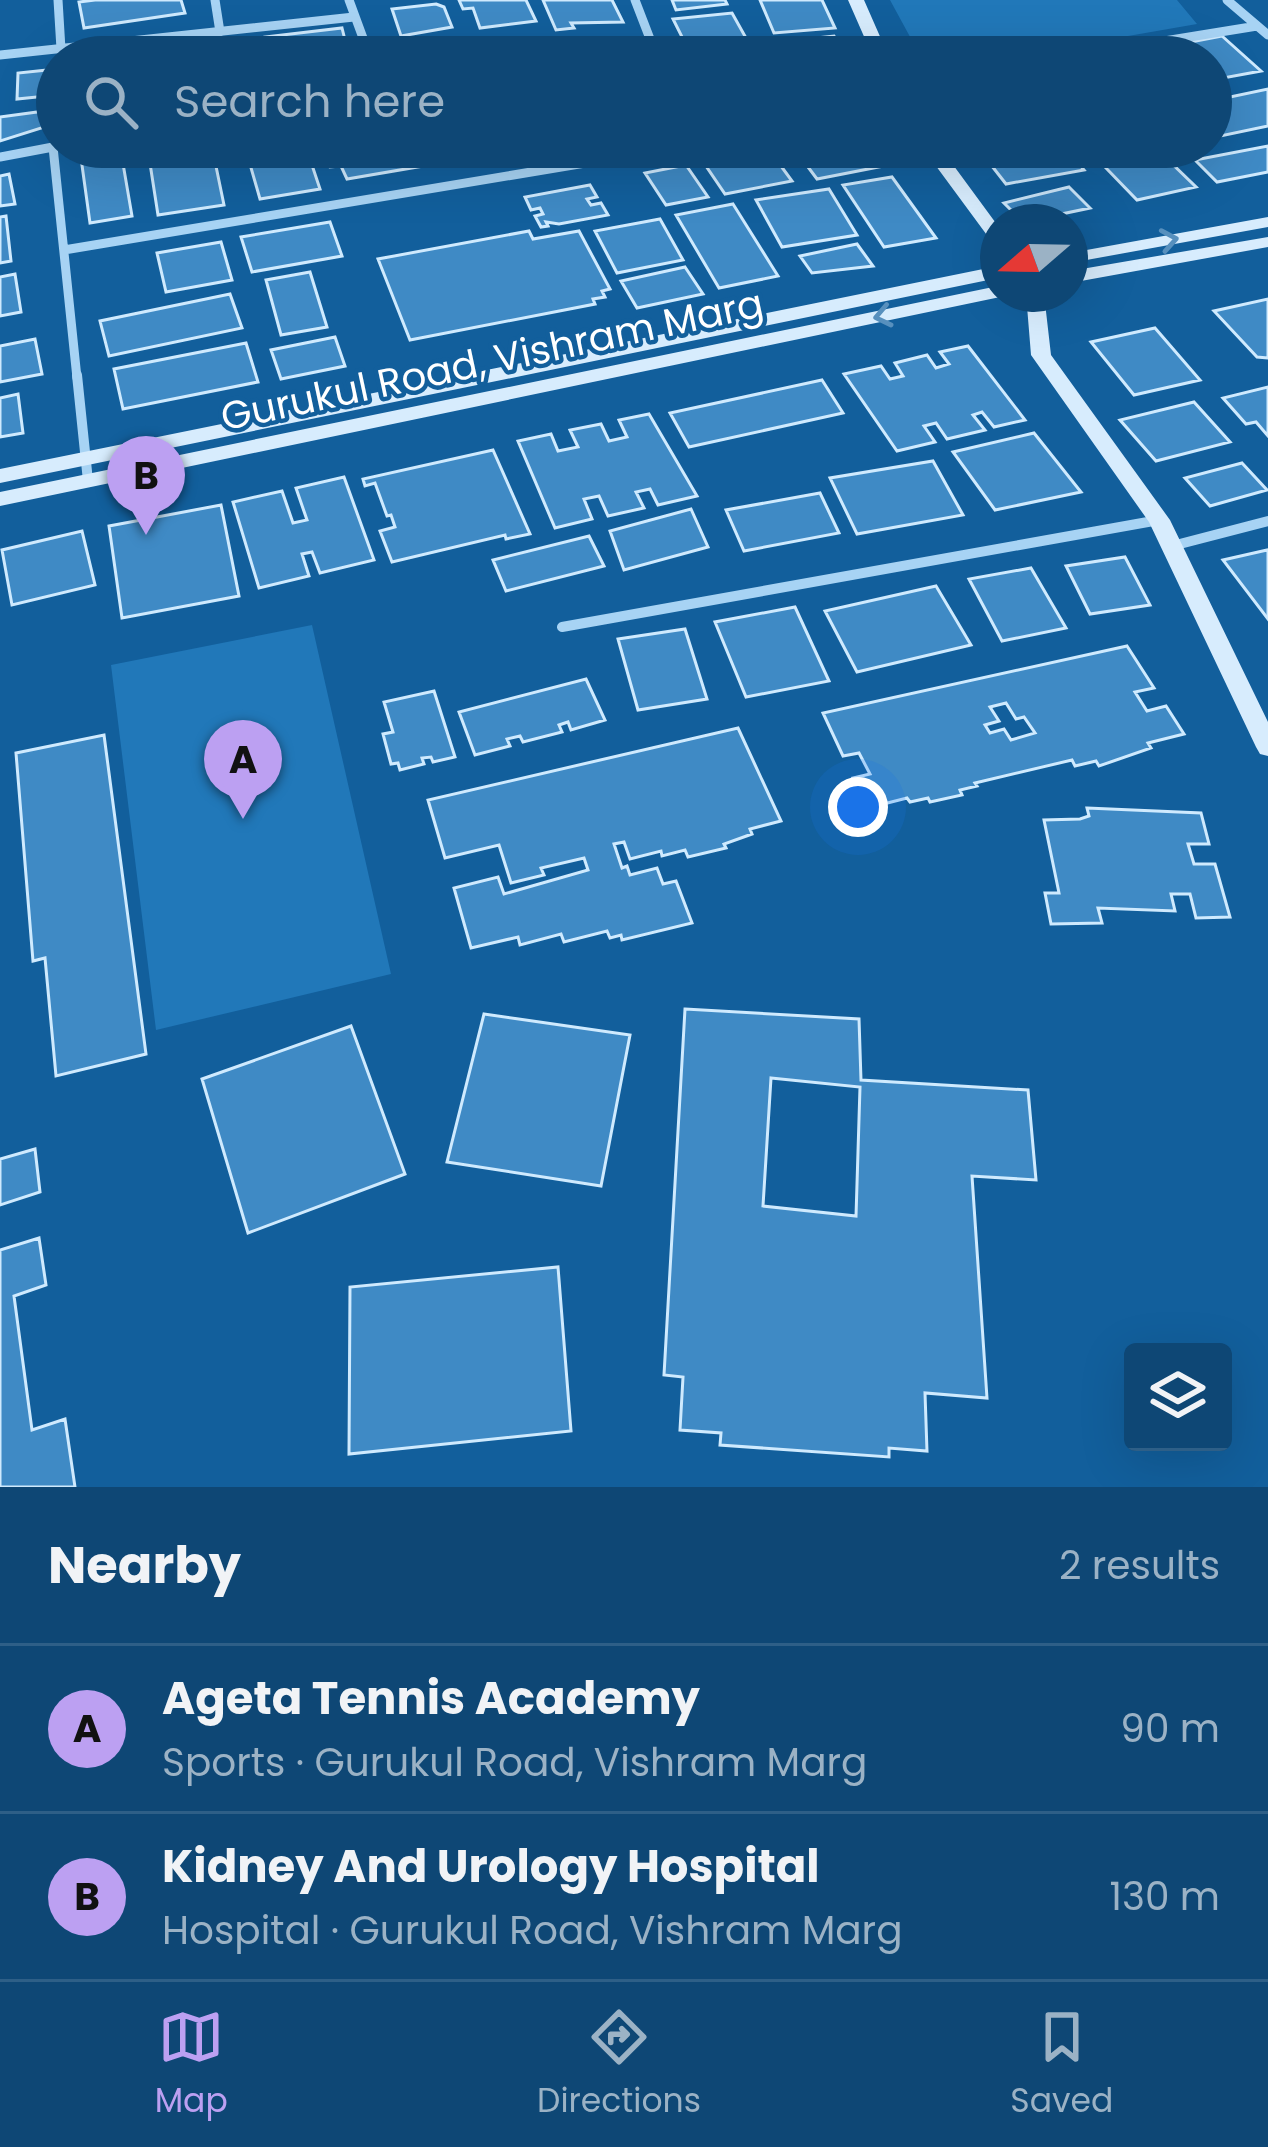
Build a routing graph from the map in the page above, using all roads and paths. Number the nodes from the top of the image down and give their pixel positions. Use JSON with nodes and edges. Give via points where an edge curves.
{"nodes":[{"id":1,"x":58,"y":0,"type":"edge"},
{"id":2,"x":215,"y":0,"type":"edge"},
{"id":3,"x":349,"y":0,"type":"edge"},
{"id":4,"x":635,"y":0,"type":"edge"},
{"id":5,"x":856,"y":0,"type":"edge"},
{"id":6,"x":1227,"y":0,"type":"edge"},
{"id":7,"x":354,"y":17,"type":"junction"},
{"id":8,"x":1257,"y":26,"type":"junction"},
{"id":9,"x":220,"y":32,"type":"junction"},
{"id":10,"x":1268,"y":35,"type":"edge"},
{"id":11,"x":60,"y":36,"type":"edge"},
{"id":12,"x":182,"y":36,"type":"edge"},
{"id":13,"x":362,"y":36,"type":"edge"},
{"id":14,"x":649,"y":36,"type":"edge"},
{"id":15,"x":872,"y":36,"type":"edge"},
{"id":16,"x":1195,"y":36,"type":"edge"},
{"id":17,"x":36,"y":51,"type":"edge"},
{"id":18,"x":0,"y":55,"type":"edge"},
{"id":19,"x":36,"y":150,"type":"edge"},
{"id":20,"x":0,"y":157,"type":"edge"},
{"id":21,"x":55,"y":168,"type":"edge"},
{"id":22,"x":555,"y":168,"type":"edge"},
{"id":23,"x":946,"y":168,"type":"edge"},
{"id":24,"x":980,"y":214,"type":"edge"},
{"id":25,"x":1268,"y":222,"type":"edge"},
{"id":26,"x":1268,"y":242,"type":"edge"},
{"id":27,"x":64,"y":250,"type":"junction"},
{"id":28,"x":1088,"y":255,"type":"edge"},
{"id":29,"x":1088,"y":274,"type":"edge"},
{"id":30,"x":980,"y":276,"type":"edge"},
{"id":31,"x":980,"y":296,"type":"edge"},
{"id":32,"x":1037,"y":312,"type":"edge"},
{"id":33,"x":85,"y":458,"type":"junction"},
{"id":34,"x":0,"y":476,"type":"edge"},
{"id":35,"x":88,"y":481,"type":"junction"},
{"id":36,"x":0,"y":500,"type":"edge"},
{"id":37,"x":1160,"y":520,"type":"junction"},
{"id":38,"x":1268,"y":521,"type":"edge"},
{"id":39,"x":1172,"y":546,"type":"junction"},
{"id":40,"x":562,"y":627,"type":"dead end"},
{"id":41,"x":1268,"y":747,"type":"edge"}],
"edges":[{"from":1,"to":11,"type":"street"},
{"from":2,"to":9,"type":"street"},
{"from":3,"to":7,"type":"street"},
{"from":4,"to":14,"type":"street"},
{"from":5,"to":15,"type":"street"},
{"from":6,"to":8,"type":"street"},
{"from":7,"to":9,"type":"street"},
{"from":7,"to":13,"type":"street"},
{"from":8,"to":10,"type":"street"},
{"from":8,"to":16,"type":"street"},
{"from":9,"to":12,"type":"street"},
{"from":17,"to":18,"type":"street"},
{"from":19,"to":20,"type":"street"},
{"from":21,"to":27,"type":"street"},
{"from":22,"to":27,"type":"street"},
{"from":23,"to":24,"type":"street"},
{"from":28,"to":25,"type":"street","one_way":true},
{"from":26,"to":29,"type":"street"},
{"from":27,"to":33,"type":"street"},
{"from":30,"to":33,"type":"street","name":"Gurukul Road, Vishram Marg"},
{"from":31,"to":35,"type":"street","name":"Gurukul Road, Vishram Marg","one_way":true},
{"from":32,"to":37,"type":"street","via":[[1041,355]]},
{"from":33,"to":34,"type":"street","name":"Gurukul Road, Vishram Marg"},
{"from":33,"to":35,"type":"street"},
{"from":35,"to":36,"type":"street","name":"Gurukul Road, Vishram Marg"},
{"from":37,"to":39,"type":"street"},
{"from":37,"to":40,"type":"street"},
{"from":38,"to":39,"type":"street"},
{"from":39,"to":41,"type":"street"}]}
